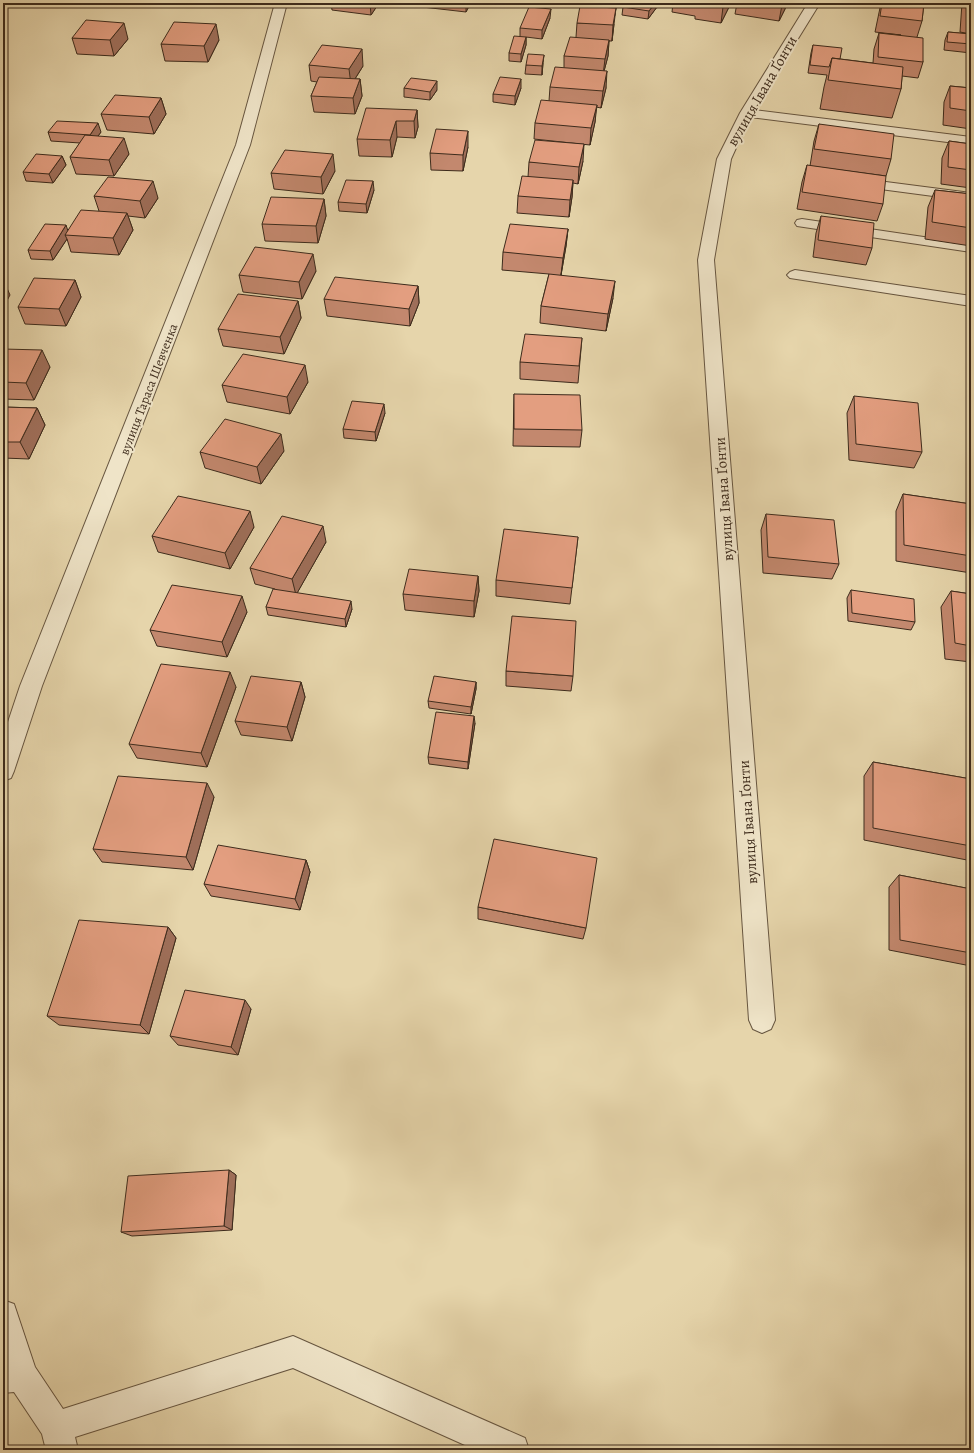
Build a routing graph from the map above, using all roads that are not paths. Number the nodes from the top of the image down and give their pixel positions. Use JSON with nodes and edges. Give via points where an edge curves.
{"nodes":[{"id":1,"x":281,"y":3,"type":"edge"},
{"id":2,"x":814,"y":3,"type":"edge"},
{"id":3,"x":746,"y":113,"type":"junction"},
{"id":4,"x":971,"y":141,"type":"edge"},
{"id":5,"x":841,"y":180,"type":"edge"},
{"id":6,"x":971,"y":197,"type":"edge"},
{"id":7,"x":802,"y":223,"type":"dead end"},
{"id":8,"x":971,"y":248,"type":"edge"},
{"id":9,"x":795,"y":275,"type":"dead end"},
{"id":10,"x":971,"y":301,"type":"edge"},
{"id":11,"x":3,"y":771,"type":"edge"},
{"id":12,"x":762,"y":1020,"type":"dead end"},
{"id":13,"x":3,"y":1315,"type":"edge"},
{"id":14,"x":12,"y":1376,"type":"edge"},
{"id":15,"x":59,"y":1438,"type":"edge"},
{"id":16,"x":513,"y":1450,"type":"edge"}],
"edges":[{"from":1,"to":11,"type":"street","name":"вулиця Тараса Шевченка","via":[[244,145],[31,686]]},
{"from":2,"to":3,"type":"street","name":"вулиця Івана Ґонти"},
{"from":3,"to":4,"type":"street"},
{"from":3,"to":12,"type":"street","name":"вулиця Івана Ґонти","via":[[724,159],[706,260]]},
{"from":5,"to":6,"type":"street"},
{"from":7,"to":8,"type":"street"},
{"from":9,"to":10,"type":"street"},
{"from":13,"to":14,"type":"street"},
{"from":14,"to":15,"type":"street"},
{"from":15,"to":16,"type":"street","via":[[293,1352]]}]}
